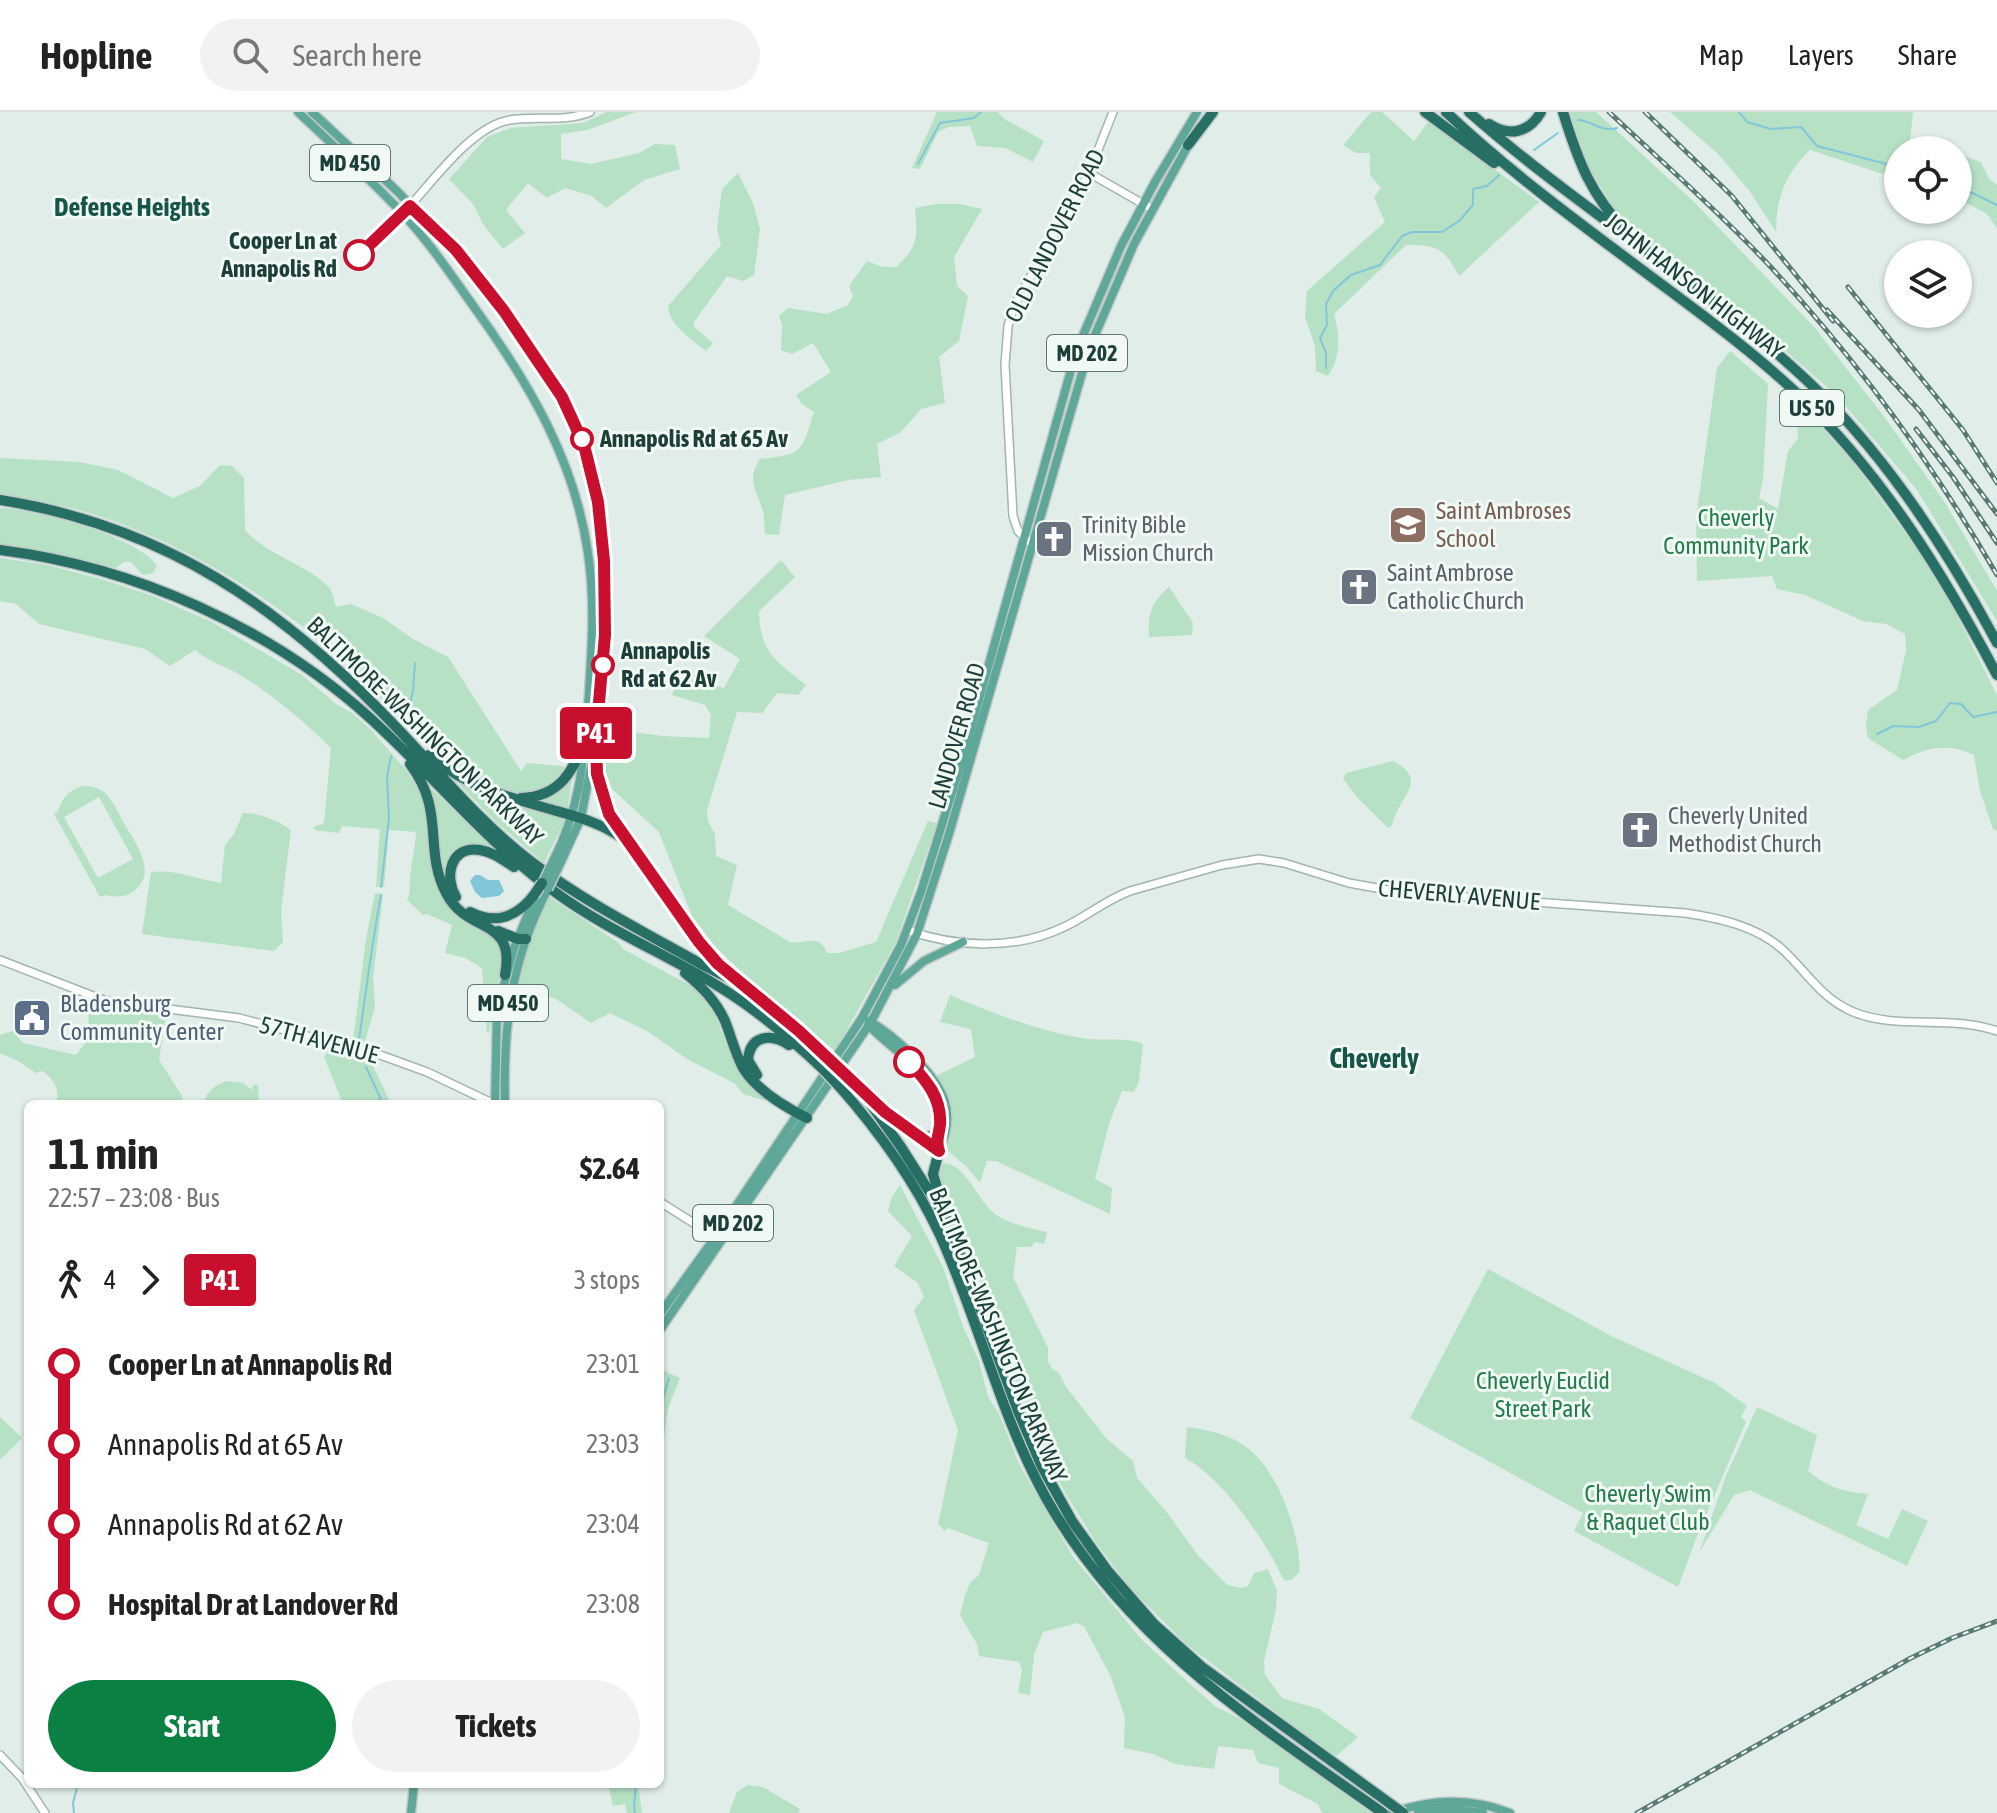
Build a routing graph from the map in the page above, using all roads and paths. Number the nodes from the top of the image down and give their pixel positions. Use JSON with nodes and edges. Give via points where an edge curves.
{"nodes":[{"id":1,"x":298,"y":112,"type":"edge"},
{"id":2,"x":312,"y":112,"type":"edge"},
{"id":3,"x":590,"y":112,"type":"edge"},
{"id":4,"x":1113,"y":112,"type":"edge"},
{"id":5,"x":1197,"y":112,"type":"edge"},
{"id":6,"x":1211,"y":112,"type":"edge"},
{"id":7,"x":1425,"y":112,"type":"edge"},
{"id":8,"x":1446,"y":112,"type":"edge"},
{"id":9,"x":1470,"y":112,"type":"edge"},
{"id":10,"x":1541,"y":112,"type":"edge"},
{"id":11,"x":1563,"y":112,"type":"edge"},
{"id":12,"x":514,"y":116,"type":"edge"},
{"id":13,"x":1188,"y":145,"type":"joint"},
{"id":14,"x":1089,"y":173,"type":"junction"},
{"id":15,"x":1143,"y":204,"type":"junction"},
{"id":16,"x":1556,"y":205,"type":"junction"},
{"id":17,"x":410,"y":206,"type":"junction"},
{"id":18,"x":1152,"y":209,"type":"junction"},
{"id":19,"x":403,"y":214,"type":"junction"},
{"id":20,"x":1668,"y":269,"type":"junction"},
{"id":21,"x":0,"y":500,"type":"edge"},
{"id":22,"x":1025,"y":538,"type":"junction"},
{"id":23,"x":1033,"y":545,"type":"junction"},
{"id":24,"x":0,"y":550,"type":"edge"},
{"id":25,"x":1997,"y":643,"type":"edge"},
{"id":26,"x":1997,"y":675,"type":"edge"},
{"id":27,"x":590,"y":677,"type":"junction"},
{"id":28,"x":378,"y":725,"type":"junction"},
{"id":29,"x":395,"y":725,"type":"junction"},
{"id":30,"x":590,"y":736,"type":"junction"},
{"id":31,"x":508,"y":797,"type":"junction"},
{"id":32,"x":585,"y":806,"type":"junction"},
{"id":33,"x":577,"y":817,"type":"junction"},
{"id":34,"x":631,"y":845,"type":"junction"},
{"id":35,"x":557,"y":863,"type":"junction"},
{"id":36,"x":542,"y":883,"type":"joint"},
{"id":37,"x":554,"y":892,"type":"junction"},
{"id":38,"x":536,"y":899,"type":"junction"},
{"id":39,"x":483,"y":921,"type":"junction"},
{"id":40,"x":912,"y":932,"type":"junction"},
{"id":41,"x":521,"y":937,"type":"junction"},
{"id":42,"x":963,"y":942,"type":"junction"},
{"id":43,"x":651,"y":949,"type":"junction"},
{"id":44,"x":0,"y":960,"type":"edge"},
{"id":45,"x":505,"y":975,"type":"junction"},
{"id":46,"x":889,"y":991,"type":"junction"},
{"id":47,"x":755,"y":993,"type":"junction"},
{"id":48,"x":862,"y":1018,"type":"junction"},
{"id":49,"x":870,"y":1024,"type":"junction"},
{"id":50,"x":1997,"y":1031,"type":"edge"},
{"id":51,"x":883,"y":1040,"type":"junction"},
{"id":52,"x":857,"y":1045,"type":"junction"},
{"id":53,"x":823,"y":1064,"type":"junction"},
{"id":54,"x":855,"y":1082,"type":"junction"},
{"id":55,"x":486,"y":1100,"type":"edge"},
{"id":56,"x":494,"y":1100,"type":"edge"},
{"id":57,"x":505,"y":1100,"type":"edge"},
{"id":58,"x":802,"y":1113,"type":"junction"},
{"id":59,"x":940,"y":1123,"type":"junction"},
{"id":60,"x":922,"y":1138,"type":"junction"},
{"id":61,"x":939,"y":1151,"type":"junction"},
{"id":62,"x":664,"y":1204,"type":"edge"},
{"id":63,"x":948,"y":1221,"type":"junction"},
{"id":64,"x":719,"y":1238,"type":"junction"},
{"id":65,"x":664,"y":1309,"type":"edge"},
{"id":66,"x":664,"y":1324,"type":"edge"},
{"id":67,"x":0,"y":1755,"type":"edge"},
{"id":68,"x":24,"y":1782,"type":"edge"},
{"id":69,"x":29,"y":1788,"type":"edge"},
{"id":70,"x":414,"y":1788,"type":"edge"},
{"id":71,"x":1386,"y":1810,"type":"edge"},
{"id":72,"x":45,"y":1813,"type":"edge"},
{"id":73,"x":411,"y":1813,"type":"edge"},
{"id":74,"x":1403,"y":1813,"type":"edge"},
{"id":75,"x":1418,"y":1813,"type":"edge"},
{"id":76,"x":1483,"y":1813,"type":"edge"},
{"id":77,"x":1510,"y":1813,"type":"edge"}],
"edges":[{"from":1,"to":19,"type":"main road","number":"MD 450"},
{"from":2,"to":17,"type":"main road","number":"MD 450"},
{"from":3,"to":12,"type":"street","via":[[571,119]]},
{"from":4,"to":14,"type":"street","name":"OLD LANDOVER ROAD"},
{"from":5,"to":15,"type":"main road","name":"LANDOVER ROAD","number":"MD 202"},
{"from":6,"to":13,"type":"highway"},
{"from":7,"to":16,"type":"highway","via":[[1535,195]]},
{"from":8,"to":16,"type":"highway","name":"JOHN HANSON HIGHWAY","number":"US 50"},
{"from":9,"to":10,"type":"highway","via":[[1499,130],[1513,132],[1529,126]]},
{"from":9,"to":20,"type":"highway","name":"JOHN HANSON HIGHWAY","number":"US 50"},
{"from":11,"to":20,"type":"highway","via":[[1575,153],[1597,196],[1627,233]]},
{"from":12,"to":17,"type":"street","via":[[477,136]]},
{"from":13,"to":18,"type":"main road","name":"LANDOVER ROAD","number":"MD 202"},
{"from":14,"to":15,"type":"street"},
{"from":14,"to":22,"type":"street","name":"OLD LANDOVER ROAD","via":[[1014,306],[1006,337],[1013,516]]},
{"from":15,"to":18,"type":"street"},
{"from":15,"to":22,"type":"main road","name":"LANDOVER ROAD","number":"MD 202","via":[[1076,352]]},
{"from":16,"to":26,"type":"highway","name":"JOHN HANSON HIGHWAY","number":"US 50","via":[[1747,350],[1826,422],[1908,524]]},
{"from":17,"to":19,"type":"street"},
{"from":17,"to":30,"type":"main road","number":"MD 450","via":[[456,250],[504,311],[562,397],[584,445],[599,513],[605,576],[605,635]]},
{"from":18,"to":23,"type":"main road","name":"LANDOVER ROAD","number":"MD 202","via":[[1089,349]]},
{"from":19,"to":27,"type":"main road","number":"MD 450","via":[[499,342],[541,409],[563,458],[591,572]]},
{"from":20,"to":25,"type":"highway","name":"JOHN HANSON HIGHWAY","number":"US 50","via":[[1771,349],[1854,430],[1926,523]]},
{"from":21,"to":29,"type":"highway","name":"BALTIMORE-WASHINGTON PARKWAY","via":[[126,534],[224,580],[299,635]]},
{"from":22,"to":23,"type":"street","name":"OLD LANDOVER ROAD"},
{"from":22,"to":40,"type":"main road","name":"LANDOVER ROAD","number":"MD 202"},
{"from":23,"to":40,"type":"main road","name":"LANDOVER ROAD","number":"MD 202","via":[[949,834]]},
{"from":24,"to":28,"type":"highway","name":"BALTIMORE-WASHINGTON PARKWAY","via":[[114,575],[206,611],[316,675]]},
{"from":27,"to":30,"type":"main road","number":"MD 450"},
{"from":27,"to":32,"type":"main road","via":[[594,686]]},
{"from":28,"to":37,"type":"highway","name":"BALTIMORE-WASHINGTON PARKWAY","via":[[492,840]]},
{"from":28,"to":39,"type":"highway","via":[[425,787],[445,891],[458,909]]},
{"from":29,"to":31,"type":"highway","via":[[454,775]]},
{"from":29,"to":47,"type":"highway","name":"BALTIMORE-WASHINGTON PARKWAY","via":[[479,816],[539,867],[597,907]]},
{"from":30,"to":31,"type":"highway","via":[[560,785],[535,797]]},
{"from":30,"to":32,"type":"main road","number":"MD 450"},
{"from":30,"to":33,"type":"main road","number":"MD 450"},
{"from":30,"to":34,"type":"highway","via":[[602,797]]},
{"from":31,"to":33,"type":"highway"},
{"from":32,"to":33,"type":"main road","number":"MD 450"},
{"from":33,"to":34,"type":"highway","via":[[602,825]]},
{"from":33,"to":35,"type":"main road","number":"MD 450"},
{"from":34,"to":47,"type":"highway","via":[[710,955]]},
{"from":35,"to":36,"type":"main road","number":"MD 450","bridge":true},
{"from":35,"to":38,"type":"main road","number":"MD 450","bridge":true},
{"from":36,"to":38,"type":"highway","bridge":true},
{"from":37,"to":39,"type":"highway","via":[[497,856],[468,850],[450,865],[449,882],[464,907]]},
{"from":37,"to":43,"type":"highway","name":"BALTIMORE-WASHINGTON PARKWAY"},
{"from":38,"to":39,"type":"highway","via":[[515,914]]},
{"from":38,"to":41,"type":"main road","number":"MD 450"},
{"from":39,"to":41,"type":"highway"},
{"from":39,"to":45,"type":"highway","via":[[506,945]]},
{"from":40,"to":42,"type":"street","name":"CHEVERLY AVENUE"},
{"from":40,"to":46,"type":"main road","name":"LANDOVER ROAD","number":"MD 202"},
{"from":40,"to":48,"type":"main road","name":"LANDOVER ROAD","number":"MD 202"},
{"from":41,"to":45,"type":"main road","number":"MD 450"},
{"from":41,"to":57,"type":"main road","number":"MD 450","via":[[507,1014]]},
{"from":42,"to":46,"type":"main road","via":[[924,961]]},
{"from":42,"to":50,"type":"street","name":"CHEVERLY AVENUE","via":[[1032,940],[1130,891],[1229,863],[1270,860],[1399,892],[1720,920],[1773,942],[1823,994],[1851,1011],[1883,1020]]},
{"from":43,"to":53,"type":"highway","name":"BALTIMORE-WASHINGTON PARKWAY","via":[[745,1003]]},
{"from":43,"to":58,"type":"highway","via":[[710,995],[745,1071]]},
{"from":44,"to":55,"type":"street","name":"57TH AVENUE","via":[[106,1001],[239,1018],[383,1056]]},
{"from":45,"to":56,"type":"main road","number":"MD 450","via":[[495,1021]]},
{"from":46,"to":49,"type":"main road","name":"LANDOVER ROAD","number":"MD 202"},
{"from":47,"to":53,"type":"highway","name":"BALTIMORE-WASHINGTON PARKWAY"},
{"from":48,"to":49,"type":"main road"},
{"from":48,"to":58,"type":"main road","name":"LANDOVER ROAD","number":"MD 202"},
{"from":49,"to":51,"type":"main road"},
{"from":49,"to":52,"type":"main road","name":"LANDOVER ROAD","number":"MD 202"},
{"from":49,"to":61,"type":"main road","via":[[908,1052],[940,1090],[948,1116]]},
{"from":51,"to":52,"type":"main road","via":[[869,1038]]},
{"from":51,"to":59,"type":"main road","via":[[930,1087]]},
{"from":52,"to":58,"type":"main road","name":"LANDOVER ROAD","number":"MD 202"},
{"from":53,"to":54,"type":"highway","name":"BALTIMORE-WASHINGTON PARKWAY","bridge":true},
{"from":53,"to":58,"type":"highway","via":[[773,1037],[759,1039],[749,1052],[756,1074]]},
{"from":53,"to":71,"type":"highway","name":"BALTIMORE-WASHINGTON PARKWAY","bridge":true,"via":[[874,1126],[928,1212],[1028,1461],[1096,1575],[1182,1665]]},
{"from":54,"to":60,"type":"highway"},
{"from":54,"to":63,"type":"highway","name":"BALTIMORE-WASHINGTON PARKWAY"},
{"from":58,"to":64,"type":"main road","name":"LANDOVER ROAD","number":"MD 202"},
{"from":59,"to":60,"type":"highway","via":[[934,1135]]},
{"from":59,"to":61,"type":"main road"},
{"from":60,"to":61,"type":"highway"},
{"from":61,"to":63,"type":"highway","via":[[933,1174]]},
{"from":62,"to":64,"type":"street"},
{"from":63,"to":71,"type":"highway","name":"BALTIMORE-WASHINGTON PARKWAY","via":[[1037,1457],[1107,1570],[1195,1662]]},
{"from":64,"to":65,"type":"main road","name":"LANDOVER ROAD","number":"MD 202"},
{"from":64,"to":66,"type":"main road","name":"LANDOVER ROAD","number":"MD 202"},
{"from":67,"to":68,"type":"street"},
{"from":69,"to":72,"type":"street"},
{"from":70,"to":73,"type":"main road"},
{"from":71,"to":74,"type":"highway","name":"BALTIMORE-WASHINGTON PARKWAY","bridge":true},
{"from":71,"to":77,"type":"main road","via":[[1452,1800]]},
{"from":75,"to":76,"type":"main road"}]}
